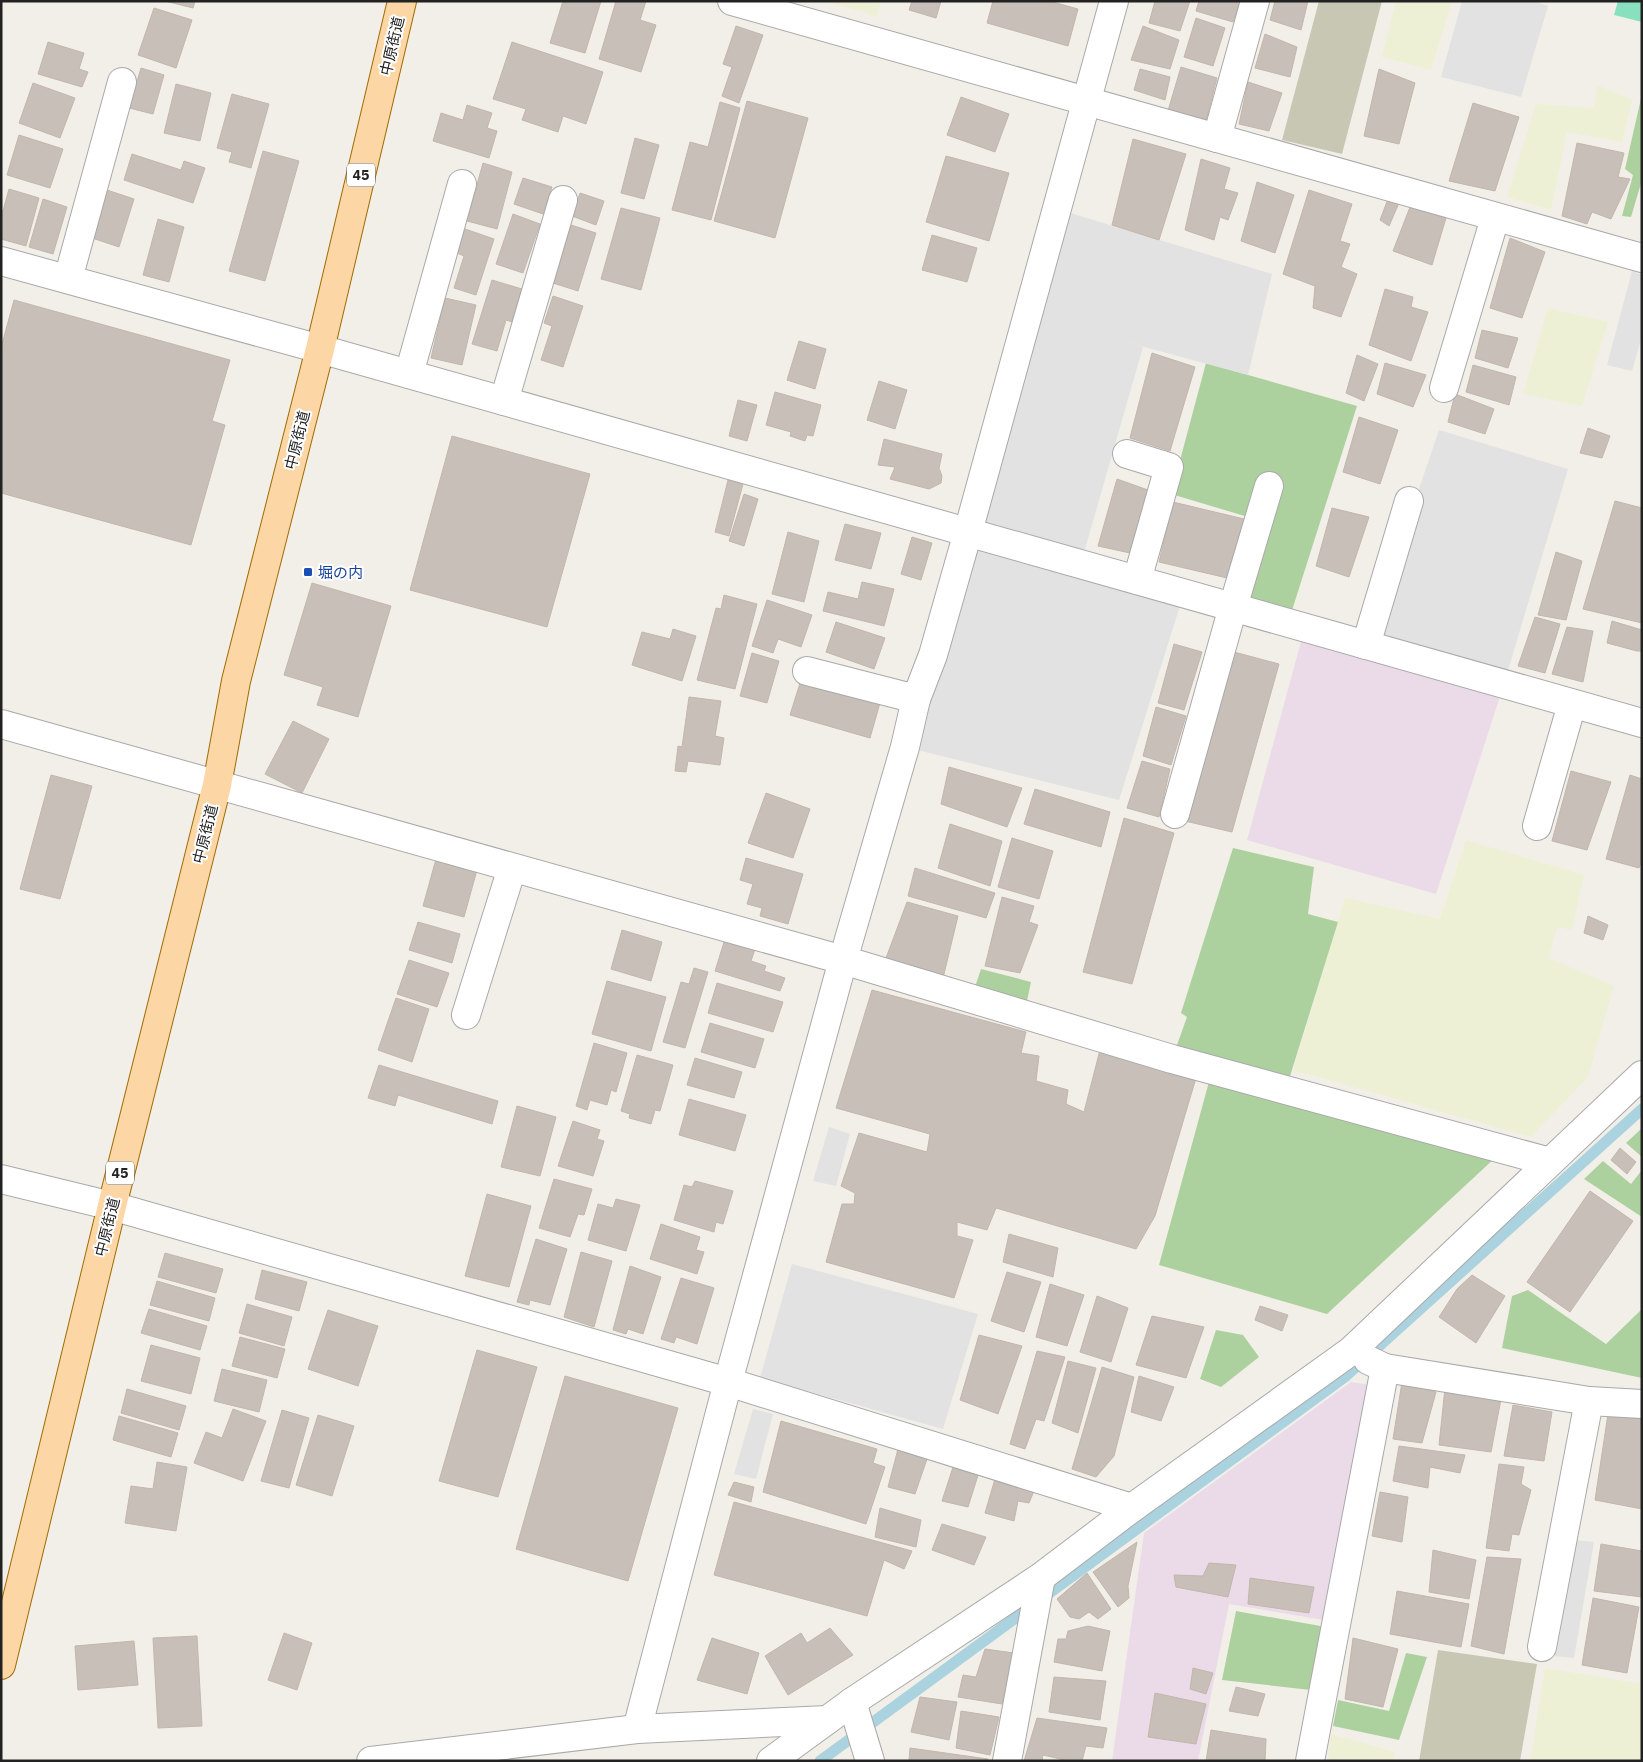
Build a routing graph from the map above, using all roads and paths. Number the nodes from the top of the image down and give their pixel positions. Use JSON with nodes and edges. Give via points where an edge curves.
{"nodes":[{"id":1,"x":402,"y":1,"type":"edge"},
{"id":2,"x":732,"y":1,"type":"edge"},
{"id":3,"x":1114,"y":1,"type":"edge"},
{"id":4,"x":1255,"y":1,"type":"edge"},
{"id":5,"x":122,"y":82,"type":"dead end"},
{"id":6,"x":1087,"y":101,"type":"junction"},
{"id":7,"x":1217,"y":138,"type":"junction"},
{"id":8,"x":462,"y":184,"type":"dead end"},
{"id":9,"x":563,"y":200,"type":"dead end"},
{"id":10,"x":1495,"y":218,"type":"junction"},
{"id":11,"x":1642,"y":258,"type":"edge"},
{"id":12,"x":1,"y":261,"type":"edge"},
{"id":13,"x":68,"y":279,"type":"junction"},
{"id":14,"x":320,"y":349,"type":"junction"},
{"id":15,"x":409,"y":374,"type":"junction"},
{"id":16,"x":1444,"y":388,"type":"dead end"},
{"id":17,"x":504,"y":401,"type":"junction"},
{"id":18,"x":1127,"y":454,"type":"dead end"},
{"id":19,"x":1269,"y":486,"type":"dead end"},
{"id":20,"x":1409,"y":501,"type":"dead end"},
{"id":21,"x":968,"y":532,"type":"junction"},
{"id":22,"x":1137,"y":580,"type":"junction"},
{"id":23,"x":1233,"y":607,"type":"junction"},
{"id":24,"x":1366,"y":645,"type":"junction"},
{"id":25,"x":807,"y":671,"type":"dead end"},
{"id":26,"x":916,"y":699,"type":"junction"},
{"id":27,"x":1572,"y":704,"type":"junction"},
{"id":28,"x":1642,"y":723,"type":"edge"},
{"id":29,"x":1,"y":724,"type":"edge"},
{"id":30,"x":217,"y":785,"type":"junction"},
{"id":31,"x":1175,"y":814,"type":"dead end"},
{"id":32,"x":1538,"y":826,"type":"dead end"},
{"id":33,"x":512,"y":868,"type":"junction"},
{"id":34,"x":843,"y":960,"type":"junction"},
{"id":35,"x":466,"y":1015,"type":"dead end"},
{"id":36,"x":1642,"y":1075,"type":"edge"},
{"id":37,"x":1550,"y":1162,"type":"junction"},
{"id":38,"x":1,"y":1179,"type":"edge"},
{"id":39,"x":112,"y":1206,"type":"junction"},
{"id":40,"x":1352,"y":1352,"type":"junction"},
{"id":41,"x":1383,"y":1367,"type":"junction"},
{"id":42,"x":728,"y":1382,"type":"junction"},
{"id":43,"x":1589,"y":1401,"type":"junction"},
{"id":44,"x":1642,"y":1404,"type":"edge"},
{"id":45,"x":1132,"y":1508,"type":"junction"},
{"id":46,"x":1041,"y":1578,"type":"junction"},
{"id":47,"x":1542,"y":1647,"type":"dead end"},
{"id":48,"x":1,"y":1665,"type":"edge"},
{"id":49,"x":853,"y":1704,"type":"junction"},
{"id":50,"x":827,"y":1720,"type":"junction"},
{"id":51,"x":636,"y":1729,"type":"junction"},
{"id":52,"x":869,"y":1758,"type":"edge"},
{"id":53,"x":371,"y":1761,"type":"edge"},
{"id":54,"x":771,"y":1761,"type":"edge"},
{"id":55,"x":1007,"y":1761,"type":"edge"},
{"id":56,"x":1310,"y":1761,"type":"edge"}],
"edges":[{"from":1,"to":14,"type":"main road","name":"中原街道","number":"45"},
{"from":2,"to":6,"type":"street"},
{"from":3,"to":6,"type":"street"},
{"from":4,"to":7,"type":"street"},
{"from":5,"to":13,"type":"street"},
{"from":6,"to":7,"type":"street"},
{"from":6,"to":21,"type":"street"},
{"from":7,"to":10,"type":"street"},
{"from":8,"to":15,"type":"street"},
{"from":9,"to":17,"type":"street"},
{"from":10,"to":11,"type":"street"},
{"from":10,"to":16,"type":"street"},
{"from":12,"to":13,"type":"street"},
{"from":13,"to":14,"type":"street"},
{"from":14,"to":15,"type":"street"},
{"from":14,"to":30,"type":"main road","name":"中原街道","number":"45","via":[[236,681]]},
{"from":15,"to":17,"type":"street"},
{"from":17,"to":21,"type":"street"},
{"from":18,"to":22,"type":"street","via":[[1169,467]]},
{"from":19,"to":23,"type":"street"},
{"from":20,"to":24,"type":"street"},
{"from":21,"to":22,"type":"street"},
{"from":21,"to":26,"type":"street","via":[[933,655]]},
{"from":22,"to":23,"type":"street"},
{"from":23,"to":24,"type":"street"},
{"from":23,"to":31,"type":"street"},
{"from":24,"to":27,"type":"street"},
{"from":25,"to":26,"type":"street"},
{"from":26,"to":34,"type":"street"},
{"from":27,"to":28,"type":"street"},
{"from":27,"to":32,"type":"street"},
{"from":29,"to":30,"type":"street"},
{"from":30,"to":33,"type":"street"},
{"from":30,"to":39,"type":"main road","name":"中原街道","number":"45"},
{"from":33,"to":34,"type":"street"},
{"from":33,"to":35,"type":"street"},
{"from":34,"to":37,"type":"street","via":[[1172,1059]]},
{"from":34,"to":42,"type":"street"},
{"from":36,"to":37,"type":"street"},
{"from":37,"to":40,"type":"street"},
{"from":38,"to":39,"type":"street"},
{"from":39,"to":42,"type":"street"},
{"from":39,"to":48,"type":"main road","name":"中原街道","number":"45"},
{"from":40,"to":41,"type":"street"},
{"from":40,"to":45,"type":"street"},
{"from":41,"to":43,"type":"street"},
{"from":41,"to":56,"type":"street"},
{"from":42,"to":45,"type":"street"},
{"from":42,"to":51,"type":"street"},
{"from":43,"to":44,"type":"street"},
{"from":43,"to":47,"type":"street"},
{"from":45,"to":46,"type":"street"},
{"from":46,"to":49,"type":"street"},
{"from":46,"to":55,"type":"street"},
{"from":49,"to":50,"type":"street"},
{"from":49,"to":52,"type":"street"},
{"from":50,"to":51,"type":"street"},
{"from":50,"to":54,"type":"street"},
{"from":51,"to":53,"type":"street"}]}
